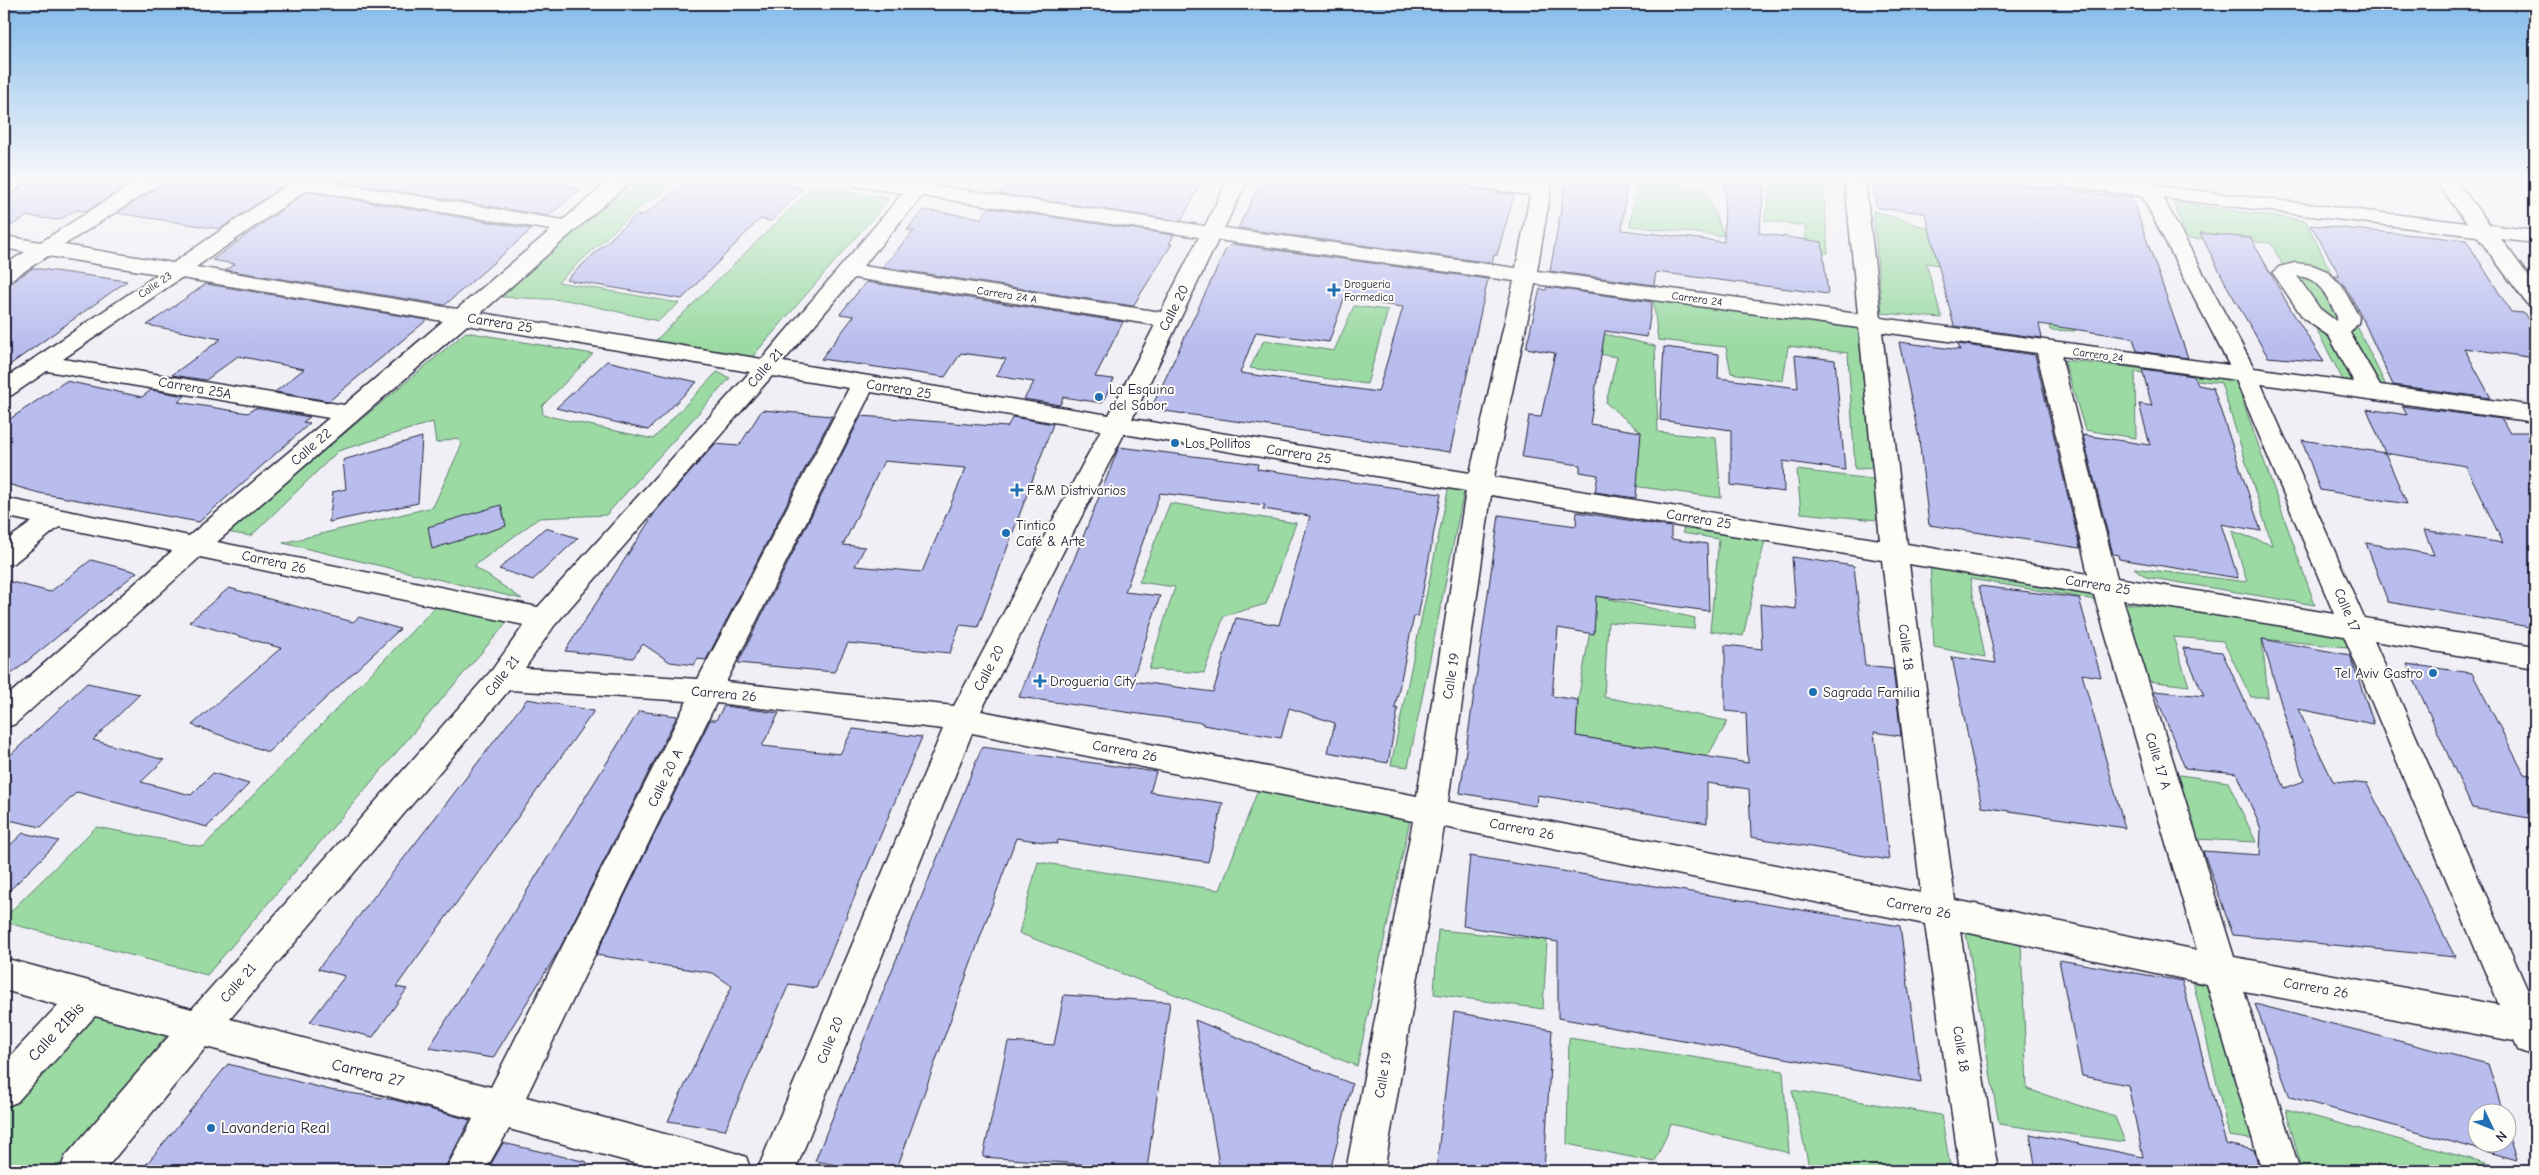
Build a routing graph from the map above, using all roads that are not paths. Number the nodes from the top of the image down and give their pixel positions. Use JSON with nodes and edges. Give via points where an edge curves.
{"nodes":[{"id":1,"x":64,"y":236,"type":"edge"},
{"id":2,"x":226,"y":236,"type":"edge"},
{"id":3,"x":557,"y":236,"type":"edge"},
{"id":4,"x":877,"y":236,"type":"edge"},
{"id":5,"x":1211,"y":236,"type":"edge"},
{"id":6,"x":1234,"y":236,"type":"edge"},
{"id":7,"x":1532,"y":236,"type":"edge"},
{"id":8,"x":1861,"y":236,"type":"edge"},
{"id":9,"x":2172,"y":236,"type":"edge"},
{"id":10,"x":2486,"y":236,"type":"edge"},
{"id":11,"x":4,"y":242,"type":"edge"},
{"id":12,"x":45,"y":248,"type":"junction"},
{"id":13,"x":177,"y":270,"type":"junction"},
{"id":14,"x":847,"y":270,"type":"junction"},
{"id":15,"x":4,"y":274,"type":"edge"},
{"id":16,"x":1526,"y":274,"type":"junction"},
{"id":17,"x":2535,"y":299,"type":"edge"},
{"id":18,"x":462,"y":317,"type":"junction"},
{"id":19,"x":1168,"y":320,"type":"junction"},
{"id":20,"x":1871,"y":324,"type":"junction"},
{"id":21,"x":2338,"y":332,"type":"dead end"},
{"id":22,"x":2047,"y":348,"type":"junction"},
{"id":23,"x":42,"y":363,"type":"junction"},
{"id":24,"x":767,"y":367,"type":"junction"},
{"id":25,"x":2245,"y":374,"type":"junction"},
{"id":26,"x":864,"y":383,"type":"junction"},
{"id":27,"x":4,"y":390,"type":"edge"},
{"id":28,"x":2371,"y":391,"type":"junction"},
{"id":29,"x":349,"y":414,"type":"junction"},
{"id":30,"x":2535,"y":414,"type":"edge"},
{"id":31,"x":1117,"y":424,"type":"junction"},
{"id":32,"x":1480,"y":484,"type":"junction"},
{"id":33,"x":4,"y":506,"type":"edge"},
{"id":34,"x":54,"y":518,"type":"junction"},
{"id":35,"x":196,"y":545,"type":"junction"},
{"id":36,"x":1894,"y":551,"type":"junction"},
{"id":37,"x":4,"y":556,"type":"edge"},
{"id":38,"x":2105,"y":586,"type":"junction"},
{"id":39,"x":544,"y":619,"type":"junction"},
{"id":40,"x":2355,"y":627,"type":"junction"},
{"id":41,"x":2535,"y":657,"type":"edge"},
{"id":42,"x":502,"y":678,"type":"junction"},
{"id":43,"x":708,"y":692,"type":"junction"},
{"id":44,"x":4,"y":716,"type":"edge"},
{"id":45,"x":962,"y":719,"type":"junction"},
{"id":46,"x":1430,"y":810,"type":"junction"},
{"id":47,"x":1940,"y":912,"type":"junction"},
{"id":48,"x":2222,"y":971,"type":"junction"},
{"id":49,"x":4,"y":974,"type":"edge"},
{"id":50,"x":88,"y":998,"type":"junction"},
{"id":51,"x":198,"y":1029,"type":"junction"},
{"id":52,"x":2532,"y":1034,"type":"edge"},
{"id":53,"x":4,"y":1089,"type":"edge"},
{"id":54,"x":501,"y":1107,"type":"junction"},
{"id":55,"x":79,"y":1171,"type":"edge"},
{"id":56,"x":464,"y":1171,"type":"edge"},
{"id":57,"x":732,"y":1171,"type":"edge"},
{"id":58,"x":776,"y":1171,"type":"edge"},
{"id":59,"x":1365,"y":1171,"type":"edge"},
{"id":60,"x":1980,"y":1171,"type":"edge"},
{"id":61,"x":2281,"y":1171,"type":"edge"}],
"edges":[{"from":1,"to":12,"type":"street"},
{"from":2,"to":13,"type":"street","name":"Calle 23"},
{"from":3,"to":18,"type":"street","name":"Calle 22"},
{"from":4,"to":14,"type":"street","name":"Calle 21"},
{"from":5,"to":19,"type":"street","name":"Calle 20"},
{"from":6,"to":16,"type":"street","name":"Carrera 24"},
{"from":7,"to":16,"type":"street","name":"Calle 19"},
{"from":8,"to":20,"type":"street","name":"Calle 18"},
{"from":9,"to":25,"type":"street","name":"Calle 17"},
{"from":10,"to":17,"type":"street"},
{"from":11,"to":12,"type":"street","name":"Carrera 25"},
{"from":12,"to":13,"type":"street","name":"Carrera 25"},
{"from":12,"to":15,"type":"street"},
{"from":13,"to":18,"type":"street","name":"Carrera 25"},
{"from":13,"to":23,"type":"street","name":"Calle 23"},
{"from":14,"to":19,"type":"street","name":"Carrera 24 A"},
{"from":14,"to":24,"type":"street","name":"Calle 21"},
{"from":16,"to":20,"type":"street","name":"Carrera 24"},
{"from":16,"to":32,"type":"street","name":"Calle 19"},
{"from":18,"to":24,"type":"street","name":"Carrera 25"},
{"from":18,"to":29,"type":"street","name":"Calle 22"},
{"from":19,"to":31,"type":"street","name":"Calle 20"},
{"from":20,"to":22,"type":"street","name":"Carrera 24"},
{"from":20,"to":36,"type":"street","name":"Calle 18"},
{"from":21,"to":28,"type":"street"},
{"from":22,"to":25,"type":"street","name":"Carrera 24"},
{"from":22,"to":38,"type":"street","name":"Calle 17 A"},
{"from":23,"to":27,"type":"street","name":"Calle 23"},
{"from":23,"to":29,"type":"street","name":"Carrera 25A"},
{"from":24,"to":26,"type":"street","name":"Carrera 25"},
{"from":24,"to":39,"type":"street","name":"Calle 21"},
{"from":25,"to":28,"type":"street","name":"Carrera 24"},
{"from":25,"to":40,"type":"street","name":"Calle 17"},
{"from":26,"to":31,"type":"street","name":"Carrera 25"},
{"from":26,"to":43,"type":"street","name":"Calle 20 A"},
{"from":28,"to":30,"type":"street","name":"Carrera 24"},
{"from":29,"to":35,"type":"street","name":"Calle 22"},
{"from":31,"to":32,"type":"street","name":"Carrera 25"},
{"from":31,"to":45,"type":"street","name":"Calle 20"},
{"from":32,"to":36,"type":"street","name":"Carrera 25"},
{"from":32,"to":46,"type":"street","name":"Calle 19"},
{"from":33,"to":34,"type":"street","name":"Carrera 26"},
{"from":34,"to":35,"type":"street","name":"Carrera 26"},
{"from":34,"to":37,"type":"street"},
{"from":35,"to":39,"type":"street","name":"Carrera 26"},
{"from":35,"to":44,"type":"street","name":"Calle 22"},
{"from":36,"to":38,"type":"street","name":"Carrera 25"},
{"from":36,"to":47,"type":"street","name":"Calle 18"},
{"from":38,"to":40,"type":"street","name":"Carrera 25"},
{"from":38,"to":48,"type":"street","name":"Calle 17 A"},
{"from":39,"to":42,"type":"street","name":"Calle 21"},
{"from":40,"to":41,"type":"street","name":"Carrera 25"},
{"from":40,"to":52,"type":"street","name":"Calle 17"},
{"from":42,"to":43,"type":"street","name":"Carrera 26"},
{"from":42,"to":51,"type":"street","name":"Calle 21"},
{"from":43,"to":45,"type":"street","name":"Carrera 26"},
{"from":43,"to":54,"type":"street","name":"Calle 20 A"},
{"from":45,"to":46,"type":"street","name":"Carrera 26"},
{"from":45,"to":58,"type":"street","name":"Calle 20"},
{"from":46,"to":47,"type":"street","name":"Carrera 26"},
{"from":46,"to":59,"type":"street","name":"Calle 19"},
{"from":47,"to":48,"type":"street","name":"Carrera 26"},
{"from":47,"to":60,"type":"street","name":"Calle 18"},
{"from":48,"to":52,"type":"street","name":"Carrera 26"},
{"from":48,"to":61,"type":"street","name":"Calle 17 A"},
{"from":49,"to":50,"type":"street","name":"Carrera 27"},
{"from":50,"to":51,"type":"street","name":"Carrera 27"},
{"from":50,"to":53,"type":"street","name":"Calle 21Bis"},
{"from":51,"to":54,"type":"street","name":"Carrera 27"},
{"from":51,"to":55,"type":"street","name":"Calle 21"},
{"from":54,"to":56,"type":"street","name":"Calle 20 A"},
{"from":54,"to":57,"type":"street","name":"Carrera 27"}]}
